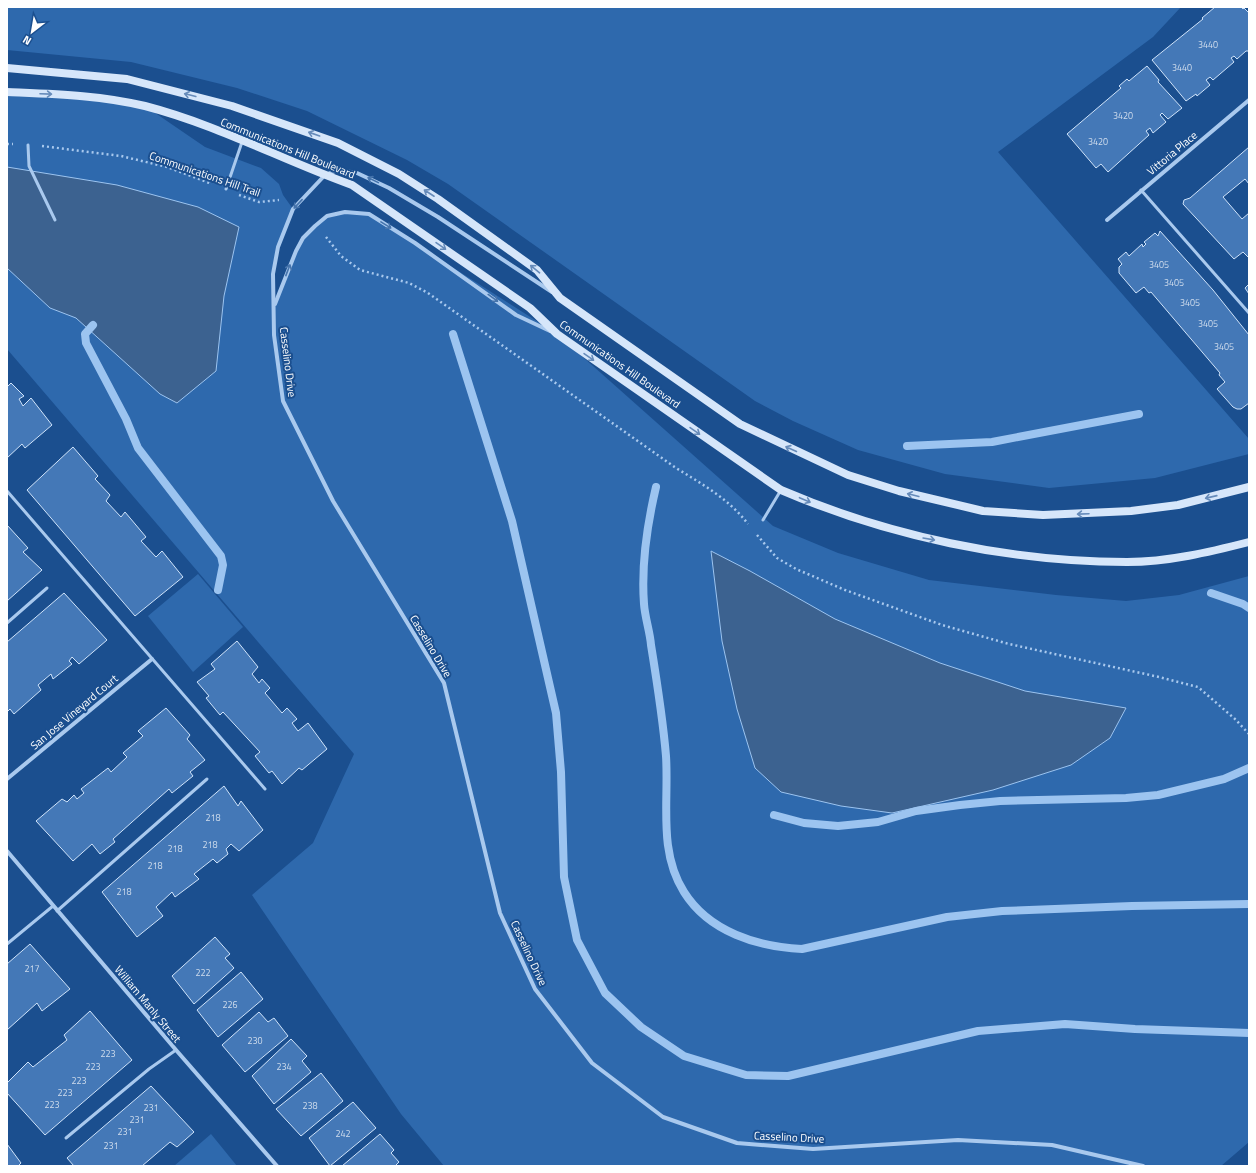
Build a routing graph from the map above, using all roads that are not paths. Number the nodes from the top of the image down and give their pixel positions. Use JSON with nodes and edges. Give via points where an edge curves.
{"nodes":[{"id":1,"x":7,"y":68,"type":"edge"},
{"id":2,"x":7,"y":92,"type":"edge"},
{"id":3,"x":1249,"y":100,"type":"edge"},
{"id":4,"x":243,"y":139,"type":"junction"},
{"id":5,"x":28,"y":145,"type":"road end"},
{"id":6,"x":325,"y":175,"type":"junction"},
{"id":7,"x":226,"y":189,"type":"road end"},
{"id":8,"x":1142,"y":190,"type":"junction"},
{"id":9,"x":55,"y":220,"type":"dead end"},
{"id":10,"x":1107,"y":220,"type":"dead end"},
{"id":11,"x":560,"y":298,"type":"junction"},
{"id":12,"x":274,"y":307,"type":"junction"},
{"id":13,"x":1249,"y":313,"type":"edge"},
{"id":14,"x":557,"y":334,"type":"junction"},
{"id":15,"x":1249,"y":487,"type":"edge"},
{"id":16,"x":781,"y":490,"type":"junction"},
{"id":17,"x":7,"y":491,"type":"edge"},
{"id":18,"x":763,"y":520,"type":"dead end"},
{"id":19,"x":1249,"y":542,"type":"edge"},
{"id":20,"x":47,"y":588,"type":"dead end"},
{"id":21,"x":7,"y":623,"type":"edge"},
{"id":22,"x":152,"y":659,"type":"junction"},
{"id":23,"x":7,"y":779,"type":"edge"},
{"id":24,"x":207,"y":780,"type":"dead end"},
{"id":25,"x":265,"y":789,"type":"dead end"},
{"id":26,"x":7,"y":851,"type":"edge"},
{"id":27,"x":53,"y":906,"type":"junction"},
{"id":28,"x":57,"y":911,"type":"junction"},
{"id":29,"x":7,"y":944,"type":"edge"},
{"id":30,"x":176,"y":1050,"type":"junction"},
{"id":31,"x":66,"y":1138,"type":"dead end"},
{"id":32,"x":278,"y":1166,"type":"edge"},
{"id":33,"x":1144,"y":1166,"type":"edge"}],
"edges":[{"from":11,"to":1,"type":"street","name":"Communications Hill Boulevard","one_way":true,"via":[[537,270],[438,199],[400,174],[338,143],[232,106],[127,79]]},
{"from":2,"to":4,"type":"street","name":"Communications Hill Boulevard","one_way":true,"via":[[86,95],[145,106]]},
{"from":3,"to":8,"type":"street","name":"Vittoria Place"},
{"from":4,"to":6,"type":"street","name":"Communications Hill Boulevard"},
{"from":4,"to":7,"type":"lane"},
{"from":5,"to":9,"type":"lane","via":[[29,166]]},
{"from":11,"to":6,"type":"street","one_way":true,"via":[[438,217],[373,180],[357,173],[338,170]]},
{"from":6,"to":12,"type":"street","name":"Casselino Drive","one_way":true,"via":[[293,209],[278,247],[273,274]]},
{"from":6,"to":14,"type":"street","name":"Communications Hill Boulevard","one_way":true,"via":[[352,185],[412,226],[530,308]]},
{"from":8,"to":10,"type":"street","name":"Vittoria Place"},
{"from":8,"to":13,"type":"lane"},
{"from":15,"to":11,"type":"street","name":"Communications Hill Boulevard","one_way":true,"via":[[1178,505],[1131,511],[1043,515],[983,511],[899,491],[848,474],[740,424]]},
{"from":12,"to":14,"type":"street","one_way":true,"via":[[296,251],[303,238],[315,226],[327,216],[345,212],[369,214],[416,243],[516,315]]},
{"from":12,"to":33,"type":"street","name":"Casselino Drive","via":[[274,335],[283,401],[333,501],[444,683],[500,913],[535,989],[592,1063],[663,1117],[737,1143],[813,1149],[966,1140],[1052,1146]]},
{"from":14,"to":16,"type":"street","name":"Communications Hill Boulevard","one_way":true},
{"from":16,"to":18,"type":"lane"},
{"from":16,"to":19,"type":"street","name":"Communications Hill Boulevard","one_way":true,"via":[[845,515],[921,537],[1002,552],[1128,562],[1177,558]]},
{"from":17,"to":22,"type":"lane"},
{"from":20,"to":21,"type":"lane"},
{"from":22,"to":23,"type":"street","name":"San Jose Vineyard Court"},
{"from":22,"to":25,"type":"lane"},
{"from":24,"to":28,"type":"lane"},
{"from":26,"to":27,"type":"street","name":"William Manly Street"},
{"from":27,"to":28,"type":"street","name":"William Manly Street"},
{"from":27,"to":29,"type":"lane"},
{"from":28,"to":30,"type":"street","name":"William Manly Street"},
{"from":30,"to":31,"type":"lane","via":[[149,1069]]},
{"from":30,"to":32,"type":"street","name":"William Manly Street"}]}
